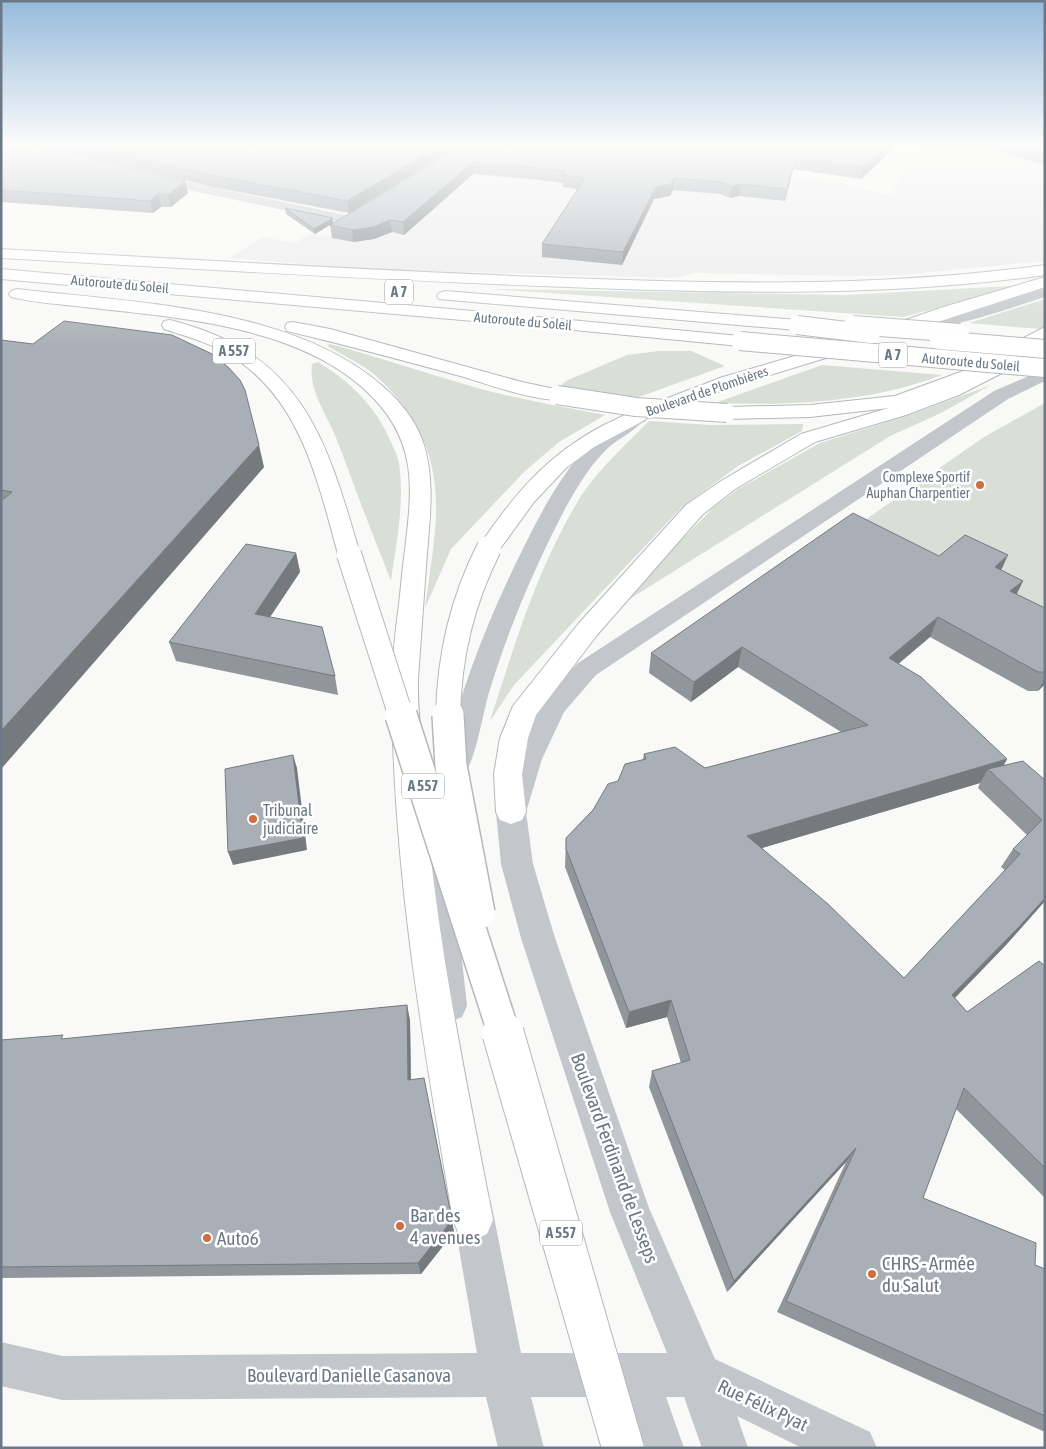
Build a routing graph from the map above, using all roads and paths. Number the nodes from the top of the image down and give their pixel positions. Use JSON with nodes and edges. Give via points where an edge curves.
{"nodes":[{"id":1,"x":313,"y":213,"type":"edge"},
{"id":2,"x":363,"y":213,"type":"edge"},
{"id":3,"x":350,"y":220,"type":"junction"},
{"id":4,"x":334,"y":231,"type":"edge"},
{"id":5,"x":1,"y":253,"type":"edge"},
{"id":6,"x":1,"y":257,"type":"edge"},
{"id":7,"x":1045,"y":270,"type":"edge"},
{"id":8,"x":1,"y":274,"type":"edge"},
{"id":9,"x":1045,"y":277,"type":"edge"},
{"id":10,"x":1045,"y":282,"type":"edge"},
{"id":11,"x":382,"y":290,"type":"dead end"},
{"id":12,"x":798,"y":290,"type":"junction"},
{"id":13,"x":1045,"y":292,"type":"edge"},
{"id":14,"x":1,"y":293,"type":"edge"},
{"id":15,"x":431,"y":294,"type":"dead end"},
{"id":16,"x":180,"y":313,"type":"junction"},
{"id":17,"x":484,"y":318,"type":"dead end"},
{"id":18,"x":524,"y":321,"type":"dead end"},
{"id":19,"x":925,"y":322,"type":"junction"},
{"id":20,"x":797,"y":325,"type":"junction"},
{"id":21,"x":1045,"y":332,"type":"edge"},
{"id":22,"x":1045,"y":340,"type":"edge"},
{"id":23,"x":1045,"y":344,"type":"edge"},
{"id":24,"x":1045,"y":349,"type":"edge"},
{"id":25,"x":1014,"y":359,"type":"junction"},
{"id":26,"x":1045,"y":368,"type":"edge"},
{"id":27,"x":1045,"y":374,"type":"edge"},
{"id":28,"x":963,"y":378,"type":"junction"},
{"id":29,"x":638,"y":416,"type":"junction"},
{"id":30,"x":512,"y":812,"type":"junction"},
{"id":31,"x":499,"y":1018,"type":"junction"},
{"id":32,"x":473,"y":1220,"type":"junction"},
{"id":33,"x":1,"y":1364,"type":"edge"},
{"id":34,"x":503,"y":1374,"type":"junction"},
{"id":35,"x":635,"y":1374,"type":"junction"},
{"id":36,"x":699,"y":1375,"type":"junction"},
{"id":37,"x":521,"y":1448,"type":"edge"},
{"id":38,"x":623,"y":1448,"type":"edge"},
{"id":39,"x":661,"y":1448,"type":"edge"},
{"id":40,"x":725,"y":1448,"type":"edge"},
{"id":41,"x":854,"y":1448,"type":"edge"}],
"edges":[{"from":1,"to":3,"type":"street"},
{"from":2,"to":3,"type":"street"},
{"from":3,"to":4,"type":"street"},
{"from":5,"to":12,"type":"main road","via":[[374,275]]},
{"from":6,"to":11,"type":"main road","name":"Autoroute du Soleil","number":"A 7"},
{"from":7,"to":12,"type":"main road","via":[[966,279]]},
{"from":8,"to":17,"type":"main road","name":"Autoroute du Soleil","number":"A 7"},
{"from":9,"to":12,"type":"main road","via":[[955,287]]},
{"from":10,"to":19,"type":"main road","via":[[946,312]]},
{"from":13,"to":19,"type":"street","name":"Boulevard de Plombières","via":[[955,318]]},
{"from":14,"to":16,"type":"main road"},
{"from":14,"to":31,"type":"main road","number":"A 557","bridge":true,"via":[[159,322],[214,341],[252,362],[284,390],[307,426]]},
{"from":15,"to":20,"type":"main road","name":"Autoroute du Soleil","number":"A 7"},
{"from":16,"to":28,"type":"main road","bridge":true,"via":[[324,333],[519,387],[636,407],[727,412],[801,411],[898,400]]},
{"from":16,"to":32,"type":"main road","via":[[256,329],[319,350],[379,392],[405,424],[412,440],[420,477],[405,682],[413,846],[431,984]]},
{"from":18,"to":26,"type":"main road","name":"Autoroute du Soleil","number":"A 7","bridge":true},
{"from":19,"to":29,"type":"main road","name":"Boulevard de Plombières","via":[[730,381]]},
{"from":20,"to":22,"type":"main road","bridge":true,"via":[[852,325]]},
{"from":20,"to":24,"type":"main road","name":"Autoroute du Soleil","number":"A 7","bridge":true},
{"from":21,"to":28,"type":"main road"},
{"from":23,"to":25,"type":"main road"},
{"from":25,"to":28,"type":"main road"},
{"from":25,"to":30,"type":"main road","via":[[952,391],[899,411],[808,438],[728,485],[694,510],[588,629],[523,713],[514,738],[508,774]]},
{"from":27,"to":30,"type":"street","via":[[1001,395],[587,669],[553,707],[528,759]]},
{"from":29,"to":31,"type":"main road","bridge":true,"via":[[588,442],[554,467],[528,494],[489,548],[470,586],[456,636],[448,725],[453,782]]},
{"from":29,"to":32,"type":"street","name":"Boulevard de Plombières","via":[[593,451],[565,490],[513,594],[465,725],[449,805],[442,924]]},
{"from":30,"to":36,"type":"street","name":"Boulevard Ferdinand de Lesseps","via":[[517,864],[538,938],[630,1212]]},
{"from":31,"to":38,"type":"main road","number":"A 557","bridge":true},
{"from":32,"to":34,"type":"street"},
{"from":33,"to":34,"type":"street","name":"Boulevard Danielle Casanova","via":[[62,1378]]},
{"from":34,"to":35,"type":"street","name":"Boulevard Danielle Casanova"},
{"from":34,"to":37,"type":"street"},
{"from":35,"to":36,"type":"street","name":"Boulevard Danielle Casanova"},
{"from":35,"to":39,"type":"street"},
{"from":36,"to":40,"type":"street","name":"Boulevard Ferdinand de Lesseps"},
{"from":36,"to":41,"type":"street","name":"Rue Félix Pyat"}]}
